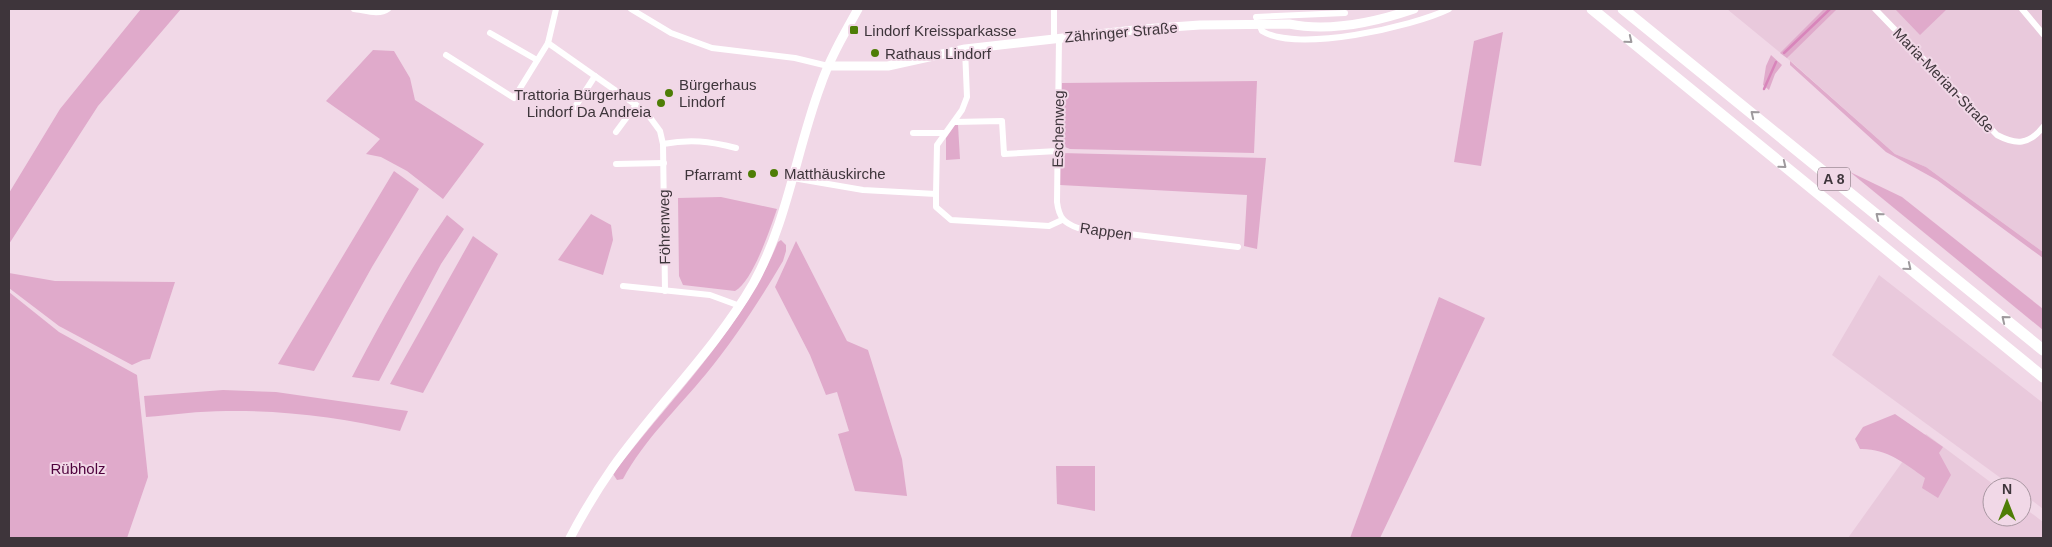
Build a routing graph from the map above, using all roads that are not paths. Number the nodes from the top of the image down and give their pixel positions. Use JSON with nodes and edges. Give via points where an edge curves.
{"nodes":[{"id":1,"x":354,"y":9,"type":"edge"},
{"id":2,"x":388,"y":9,"type":"edge"},
{"id":3,"x":556,"y":9,"type":"edge"},
{"id":4,"x":634,"y":9,"type":"edge"},
{"id":5,"x":858,"y":9,"type":"edge"},
{"id":6,"x":1054,"y":9,"type":"edge"},
{"id":7,"x":1414,"y":9,"type":"edge"},
{"id":8,"x":1449,"y":9,"type":"edge"},
{"id":9,"x":1592,"y":9,"type":"edge"},
{"id":10,"x":1623,"y":9,"type":"edge"},
{"id":11,"x":1876,"y":9,"type":"edge"},
{"id":12,"x":2022,"y":9,"type":"edge"},
{"id":13,"x":1345,"y":14,"type":"dead end"},
{"id":14,"x":1258,"y":25,"type":"junction"},
{"id":15,"x":490,"y":33,"type":"dead end"},
{"id":16,"x":2043,"y":34,"type":"edge"},
{"id":17,"x":1056,"y":38,"type":"junction"},
{"id":18,"x":548,"y":42,"type":"junction"},
{"id":19,"x":965,"y":49,"type":"junction"},
{"id":20,"x":446,"y":55,"type":"dead end"},
{"id":21,"x":537,"y":60,"type":"junction"},
{"id":22,"x":828,"y":66,"type":"junction"},
{"id":23,"x":595,"y":76,"type":"junction"},
{"id":24,"x":636,"y":105,"type":"junction"},
{"id":25,"x":574,"y":107,"type":"dead end"},
{"id":26,"x":954,"y":122,"type":"junction"},
{"id":27,"x":2043,"y":127,"type":"edge"},
{"id":28,"x":616,"y":132,"type":"dead end"},
{"id":29,"x":913,"y":134,"type":"dead end"},
{"id":30,"x":944,"y":134,"type":"junction"},
{"id":31,"x":663,"y":144,"type":"junction"},
{"id":32,"x":736,"y":148,"type":"dead end"},
{"id":33,"x":1058,"y":151,"type":"junction"},
{"id":34,"x":664,"y":163,"type":"junction"},
{"id":35,"x":616,"y":164,"type":"dead end"},
{"id":36,"x":793,"y":178,"type":"junction"},
{"id":37,"x":936,"y":194,"type":"junction"},
{"id":38,"x":1062,"y":220,"type":"junction"},
{"id":39,"x":1238,"y":247,"type":"dead end"},
{"id":40,"x":623,"y":286,"type":"dead end"},
{"id":41,"x":665,"y":291,"type":"junction"},
{"id":42,"x":740,"y":306,"type":"junction"},
{"id":43,"x":2043,"y":350,"type":"edge"},
{"id":44,"x":2043,"y":377,"type":"edge"},
{"id":45,"x":570,"y":538,"type":"edge"}],
"edges":[{"from":1,"to":2,"type":"street","via":[[376,12]]},
{"from":3,"to":18,"type":"street"},
{"from":4,"to":22,"type":"street","via":[[671,32],[712,48],[795,58]]},
{"from":5,"to":22,"type":"street"},
{"from":6,"to":17,"type":"street","name":"Eschenweg"},
{"from":7,"to":14,"type":"street","name":"Zähringer Straße","via":[[1335,25]]},
{"from":8,"to":14,"type":"street","via":[[1426,19],[1354,36],[1278,38]]},
{"from":9,"to":44,"type":"highway","number":"A 8","one_way":true},
{"from":43,"to":10,"type":"highway","number":"A 8","one_way":true},
{"from":11,"to":27,"type":"street","name":"Maria-Merian-Straße","via":[[1997,135],[2010,142],[2021,142],[2030,139]]},
{"from":12,"to":16,"type":"street"},
{"from":13,"to":14,"type":"street","via":[[1256,17]]},
{"from":14,"to":17,"type":"street","name":"Zähringer Straße","via":[[1166,27]]},
{"from":15,"to":21,"type":"street"},
{"from":17,"to":19,"type":"street","name":"Zähringer Straße"},
{"from":17,"to":33,"type":"street","name":"Eschenweg"},
{"from":18,"to":21,"type":"street"},
{"from":18,"to":23,"type":"street","name":"Föhrenweg"},
{"from":19,"to":22,"type":"street","name":"Zähringer Straße","via":[[888,66]]},
{"from":19,"to":26,"type":"street","via":[[967,97]]},
{"from":20,"to":21,"type":"street","via":[[514,98]]},
{"from":22,"to":36,"type":"street"},
{"from":23,"to":24,"type":"street","name":"Föhrenweg"},
{"from":23,"to":25,"type":"street"},
{"from":24,"to":28,"type":"street"},
{"from":24,"to":31,"type":"street","name":"Föhrenweg","via":[[653,120]]},
{"from":26,"to":30,"type":"street"},
{"from":26,"to":33,"type":"street","via":[[1002,121],[1004,154]]},
{"from":29,"to":30,"type":"street"},
{"from":30,"to":37,"type":"street","via":[[937,145]]},
{"from":31,"to":32,"type":"street","via":[[682,140],[708,141]]},
{"from":31,"to":34,"type":"street","name":"Föhrenweg"},
{"from":33,"to":38,"type":"street","name":"Eschenweg","via":[[1057,202]]},
{"from":34,"to":35,"type":"street"},
{"from":34,"to":41,"type":"street","name":"Föhrenweg"},
{"from":36,"to":37,"type":"street","via":[[863,190]]},
{"from":36,"to":42,"type":"street","via":[[763,263]]},
{"from":37,"to":38,"type":"street","name":"Rappen","via":[[936,207],[951,220],[1049,226]]},
{"from":38,"to":39,"type":"street","name":"Rappen","via":[[1086,230]]},
{"from":40,"to":41,"type":"street"},
{"from":41,"to":42,"type":"street","via":[[710,296]]},
{"from":42,"to":45,"type":"street","via":[[614,465]]}]}
